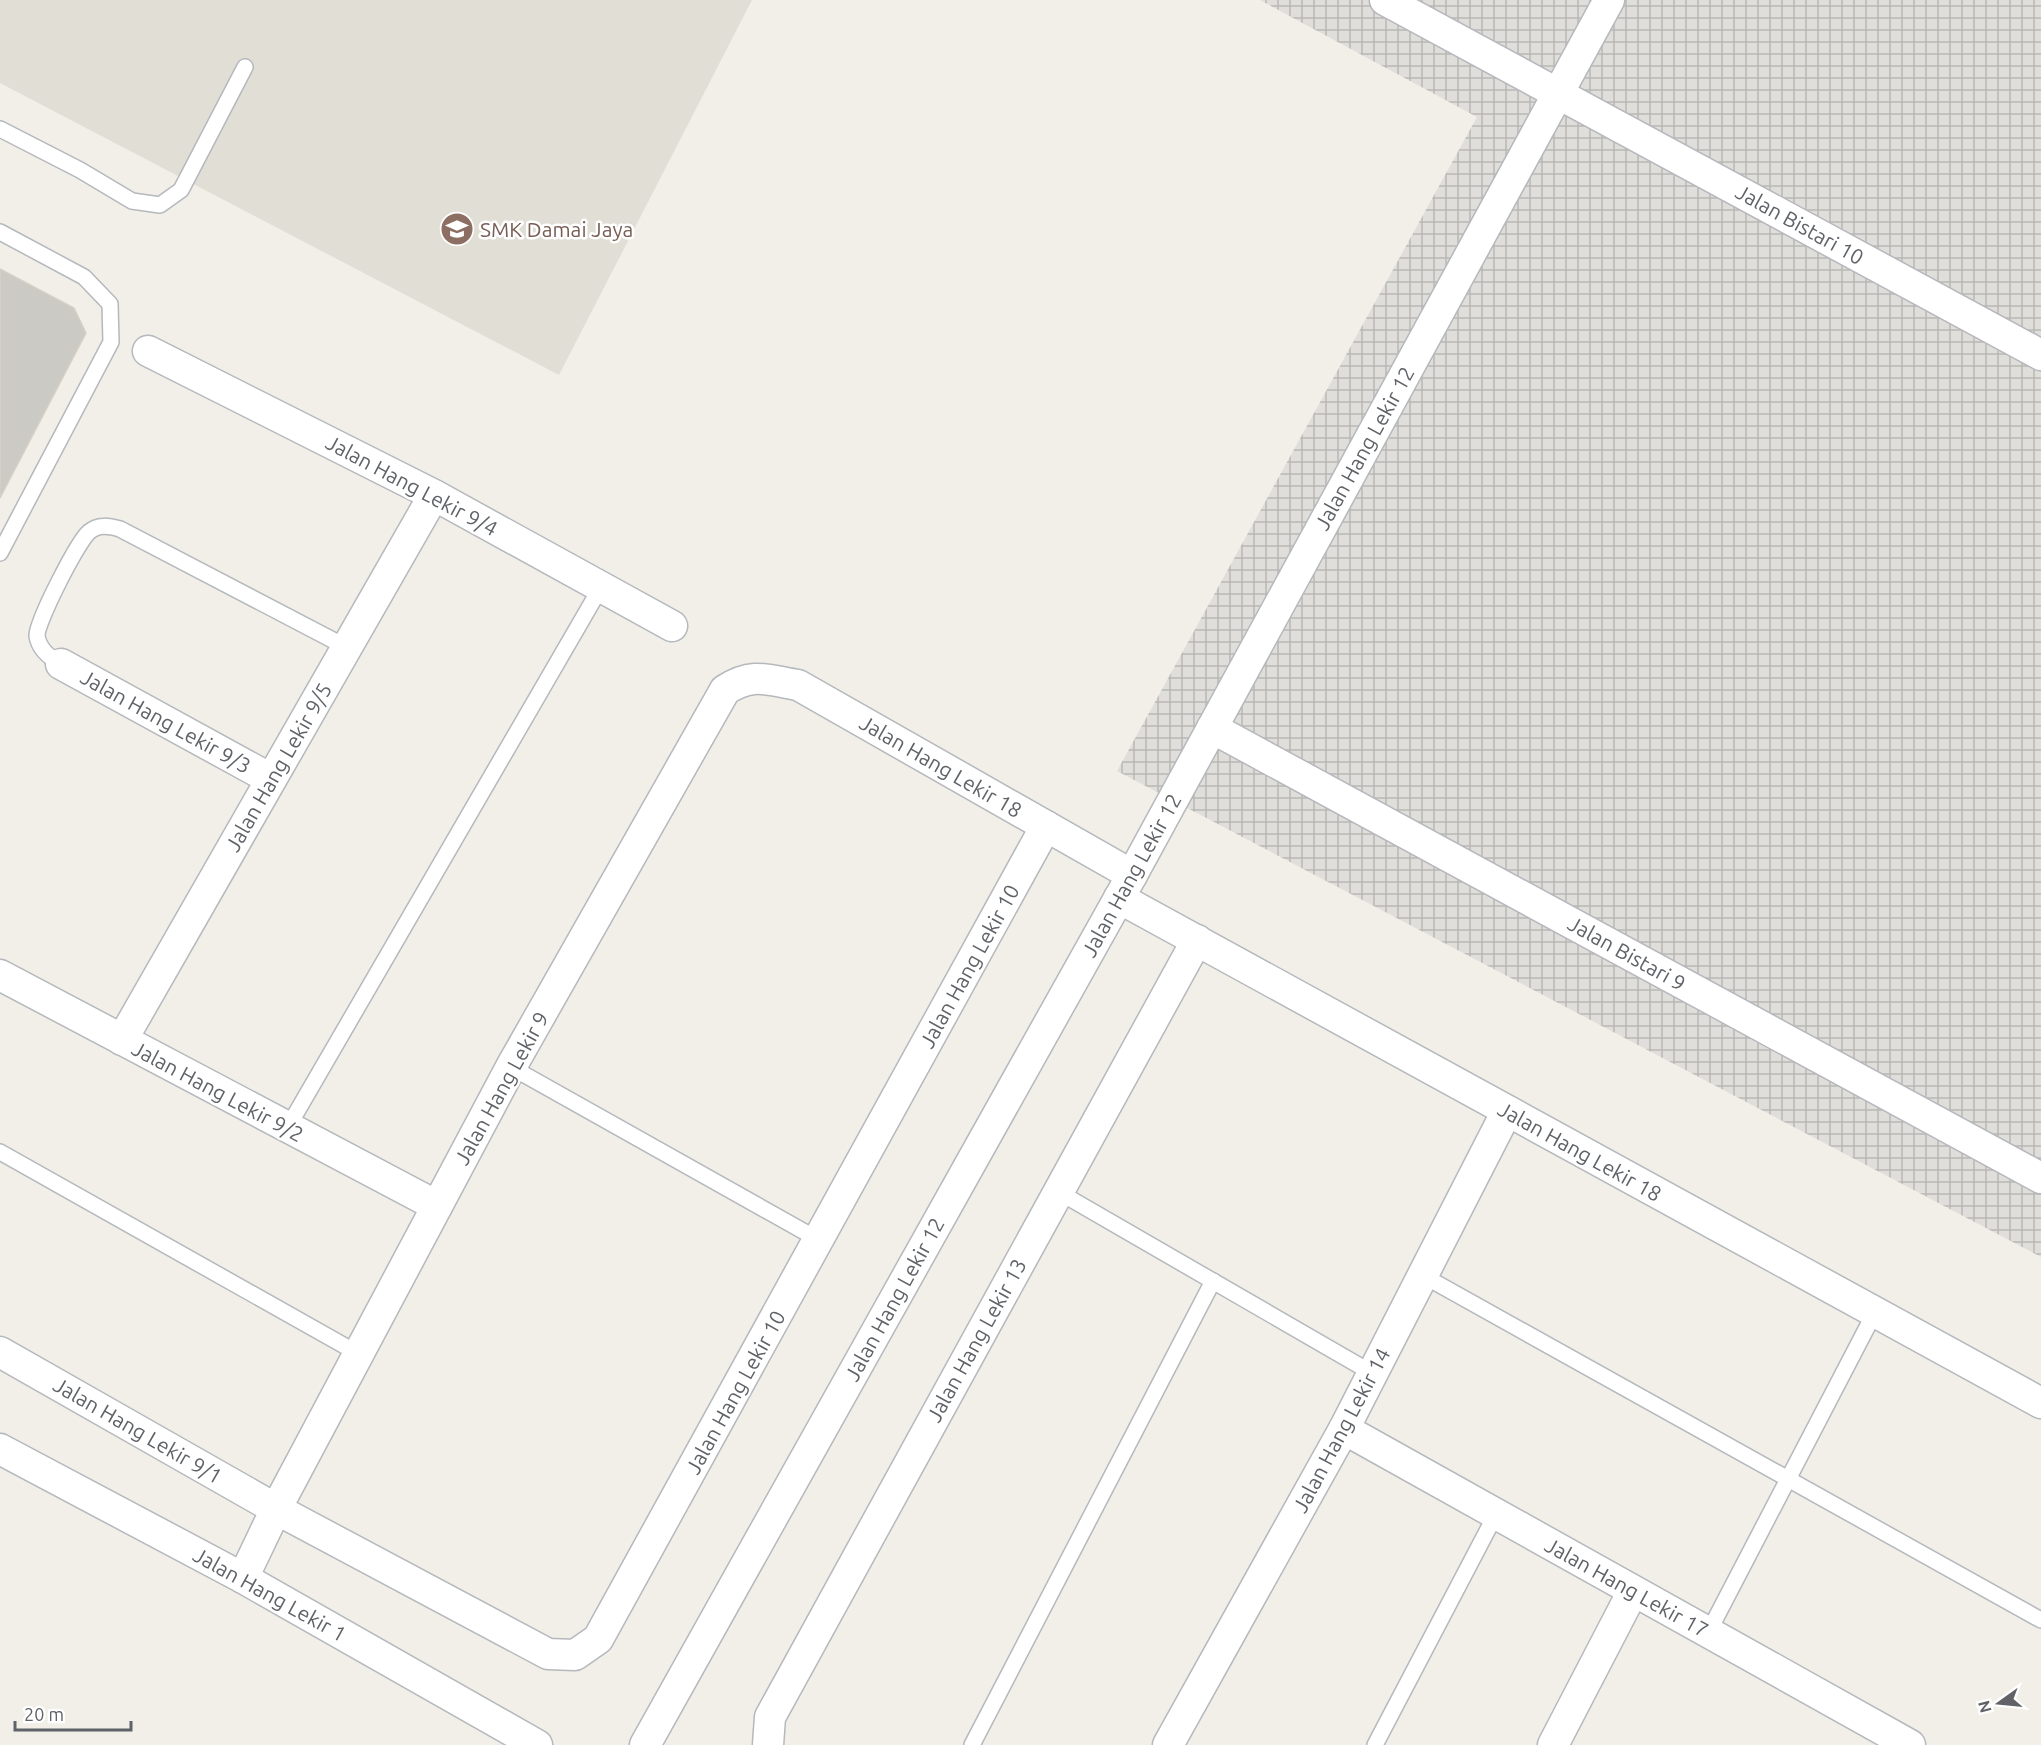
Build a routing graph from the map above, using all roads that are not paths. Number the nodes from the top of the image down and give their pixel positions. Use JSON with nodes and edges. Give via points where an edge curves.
{"nodes":[{"id":1,"x":1385,"y":0,"type":"edge"},
{"id":2,"x":1609,"y":0,"type":"edge"},
{"id":3,"x":245,"y":67,"type":"dead end"},
{"id":4,"x":1558,"y":92,"type":"junction"},
{"id":5,"x":0,"y":129,"type":"edge"},
{"id":6,"x":0,"y":232,"type":"edge"},
{"id":7,"x":148,"y":351,"type":"dead end"},
{"id":8,"x":2041,"y":356,"type":"edge"},
{"id":9,"x":434,"y":495,"type":"junction"},
{"id":10,"x":0,"y":553,"type":"edge"},
{"id":11,"x":601,"y":587,"type":"junction"},
{"id":12,"x":672,"y":626,"type":"dead end"},
{"id":13,"x":346,"y":648,"type":"junction"},
{"id":14,"x":60,"y":664,"type":"joint"},
{"id":15,"x":743,"y":679,"type":"joint"},
{"id":16,"x":1212,"y":728,"type":"junction"},
{"id":17,"x":271,"y":779,"type":"junction"},
{"id":18,"x":1046,"y":826,"type":"junction"},
{"id":19,"x":1125,"y":886,"type":"junction"},
{"id":20,"x":1197,"y":940,"type":"junction"},
{"id":21,"x":0,"y":975,"type":"edge"},
{"id":22,"x":122,"y":1040,"type":"junction"},
{"id":23,"x":510,"y":1066,"type":"junction"},
{"id":24,"x":1507,"y":1111,"type":"junction"},
{"id":25,"x":288,"y":1127,"type":"junction"},
{"id":26,"x":0,"y":1152,"type":"edge"},
{"id":27,"x":2041,"y":1178,"type":"edge"},
{"id":28,"x":1057,"y":1191,"type":"junction"},
{"id":29,"x":437,"y":1206,"type":"junction"},
{"id":30,"x":819,"y":1240,"type":"junction"},
{"id":31,"x":1422,"y":1275,"type":"junction"},
{"id":32,"x":1214,"y":1281,"type":"junction"},
{"id":33,"x":1875,"y":1312,"type":"junction"},
{"id":34,"x":0,"y":1352,"type":"edge"},
{"id":35,"x":359,"y":1354,"type":"junction"},
{"id":36,"x":1372,"y":1373,"type":"junction"},
{"id":37,"x":2041,"y":1403,"type":"edge"},
{"id":38,"x":1344,"y":1429,"type":"junction"},
{"id":39,"x":0,"y":1449,"type":"edge"},
{"id":40,"x":1789,"y":1480,"type":"junction"},
{"id":41,"x":276,"y":1509,"type":"junction"},
{"id":42,"x":1496,"y":1514,"type":"junction"},
{"id":43,"x":243,"y":1578,"type":"junction"},
{"id":44,"x":1633,"y":1591,"type":"junction"},
{"id":45,"x":2041,"y":1620,"type":"edge"},
{"id":46,"x":1708,"y":1633,"type":"junction"},
{"id":47,"x":537,"y":1745,"type":"edge"},
{"id":48,"x":645,"y":1745,"type":"edge"},
{"id":49,"x":768,"y":1745,"type":"edge"},
{"id":50,"x":972,"y":1745,"type":"edge"},
{"id":51,"x":1168,"y":1745,"type":"edge"},
{"id":52,"x":1375,"y":1745,"type":"edge"},
{"id":53,"x":1553,"y":1745,"type":"edge"},
{"id":54,"x":1910,"y":1745,"type":"edge"}],
"edges":[{"from":1,"to":4,"type":"street","name":"Jalan Bistari 10"},
{"from":2,"to":4,"type":"street","name":"Jalan Hang Lekir 12"},
{"from":3,"to":5,"type":"lane","via":[[181,190],[160,205],[132,201]]},
{"from":4,"to":8,"type":"street","name":"Jalan Bistari 10"},
{"from":4,"to":16,"type":"street","name":"Jalan Hang Lekir 12"},
{"from":6,"to":10,"type":"lane","via":[[84,277],[110,304],[111,342]]},
{"from":7,"to":9,"type":"street","name":"Jalan Hang Lekir 9/4"},
{"from":9,"to":11,"type":"street","name":"Jalan Hang Lekir 9/4"},
{"from":9,"to":13,"type":"street","name":"Jalan Hang Lekir 9/5"},
{"from":11,"to":12,"type":"street","name":"Jalan Hang Lekir 9/4"},
{"from":11,"to":25,"type":"lane"},
{"from":13,"to":14,"type":"lane","via":[[120,529],[105,525],[90,530],[80,542],[40,620],[37,636],[42,650]]},
{"from":13,"to":17,"type":"street","name":"Jalan Hang Lekir 9/5"},
{"from":14,"to":17,"type":"street","name":"Jalan Hang Lekir 9/3"},
{"from":15,"to":18,"type":"street","name":"Jalan Hang Lekir 18","via":[[798,685]]},
{"from":15,"to":23,"type":"street","name":"Jalan Hang Lekir 9","via":[[724,690]]},
{"from":16,"to":19,"type":"street","name":"Jalan Hang Lekir 12"},
{"from":16,"to":27,"type":"street","name":"Jalan Bistari 9"},
{"from":17,"to":22,"type":"street","name":"Jalan Hang Lekir 9/5"},
{"from":18,"to":19,"type":"street","name":"Jalan Hang Lekir 18"},
{"from":18,"to":30,"type":"street","name":"Jalan Hang Lekir 10"},
{"from":19,"to":20,"type":"street","name":"Jalan Hang Lekir 18"},
{"from":19,"to":48,"type":"street","name":"Jalan Hang Lekir 12"},
{"from":20,"to":24,"type":"street","name":"Jalan Hang Lekir 18"},
{"from":20,"to":28,"type":"street","name":"Jalan Hang Lekir 13"},
{"from":21,"to":22,"type":"street","name":"Jalan Hang Lekir 9/2"},
{"from":22,"to":25,"type":"street","name":"Jalan Hang Lekir 9/2"},
{"from":23,"to":29,"type":"street","name":"Jalan Hang Lekir 9"},
{"from":23,"to":30,"type":"lane"},
{"from":24,"to":31,"type":"street","name":"Jalan Hang Lekir 14"},
{"from":24,"to":33,"type":"street","name":"Jalan Hang Lekir 18"},
{"from":25,"to":29,"type":"street","name":"Jalan Hang Lekir 9/2"},
{"from":26,"to":35,"type":"lane"},
{"from":28,"to":32,"type":"lane"},
{"from":28,"to":49,"type":"street","name":"Jalan Hang Lekir 13","via":[[770,1717]]},
{"from":29,"to":35,"type":"street","name":"Jalan Hang Lekir 9"},
{"from":30,"to":41,"type":"street","name":"Jalan Hang Lekir 10","via":[[598,1639],[575,1655],[548,1654]]},
{"from":31,"to":36,"type":"street","name":"Jalan Hang Lekir 14"},
{"from":31,"to":40,"type":"lane"},
{"from":32,"to":36,"type":"lane"},
{"from":32,"to":50,"type":"lane"},
{"from":33,"to":37,"type":"street","name":"Jalan Hang Lekir 18"},
{"from":33,"to":40,"type":"lane"},
{"from":34,"to":41,"type":"street","name":"Jalan Hang Lekir 9/1"},
{"from":35,"to":41,"type":"street","name":"Jalan Hang Lekir 9"},
{"from":36,"to":38,"type":"street","name":"Jalan Hang Lekir 14"},
{"from":38,"to":42,"type":"street","name":"Jalan Hang Lekir 17"},
{"from":38,"to":51,"type":"street","name":"Jalan Hang Lekir 14"},
{"from":39,"to":43,"type":"street","name":"Jalan Hang Lekir 1"},
{"from":40,"to":45,"type":"lane"},
{"from":40,"to":46,"type":"lane"},
{"from":41,"to":43,"type":"street","name":"Jalan Hang Lekir 9"},
{"from":42,"to":44,"type":"street","name":"Jalan Hang Lekir 17"},
{"from":42,"to":52,"type":"lane"},
{"from":43,"to":47,"type":"street","name":"Jalan Hang Lekir 1"},
{"from":44,"to":46,"type":"street","name":"Jalan Hang Lekir 17"},
{"from":44,"to":53,"type":"street"},
{"from":46,"to":54,"type":"street","name":"Jalan Hang Lekir 17"}]}
